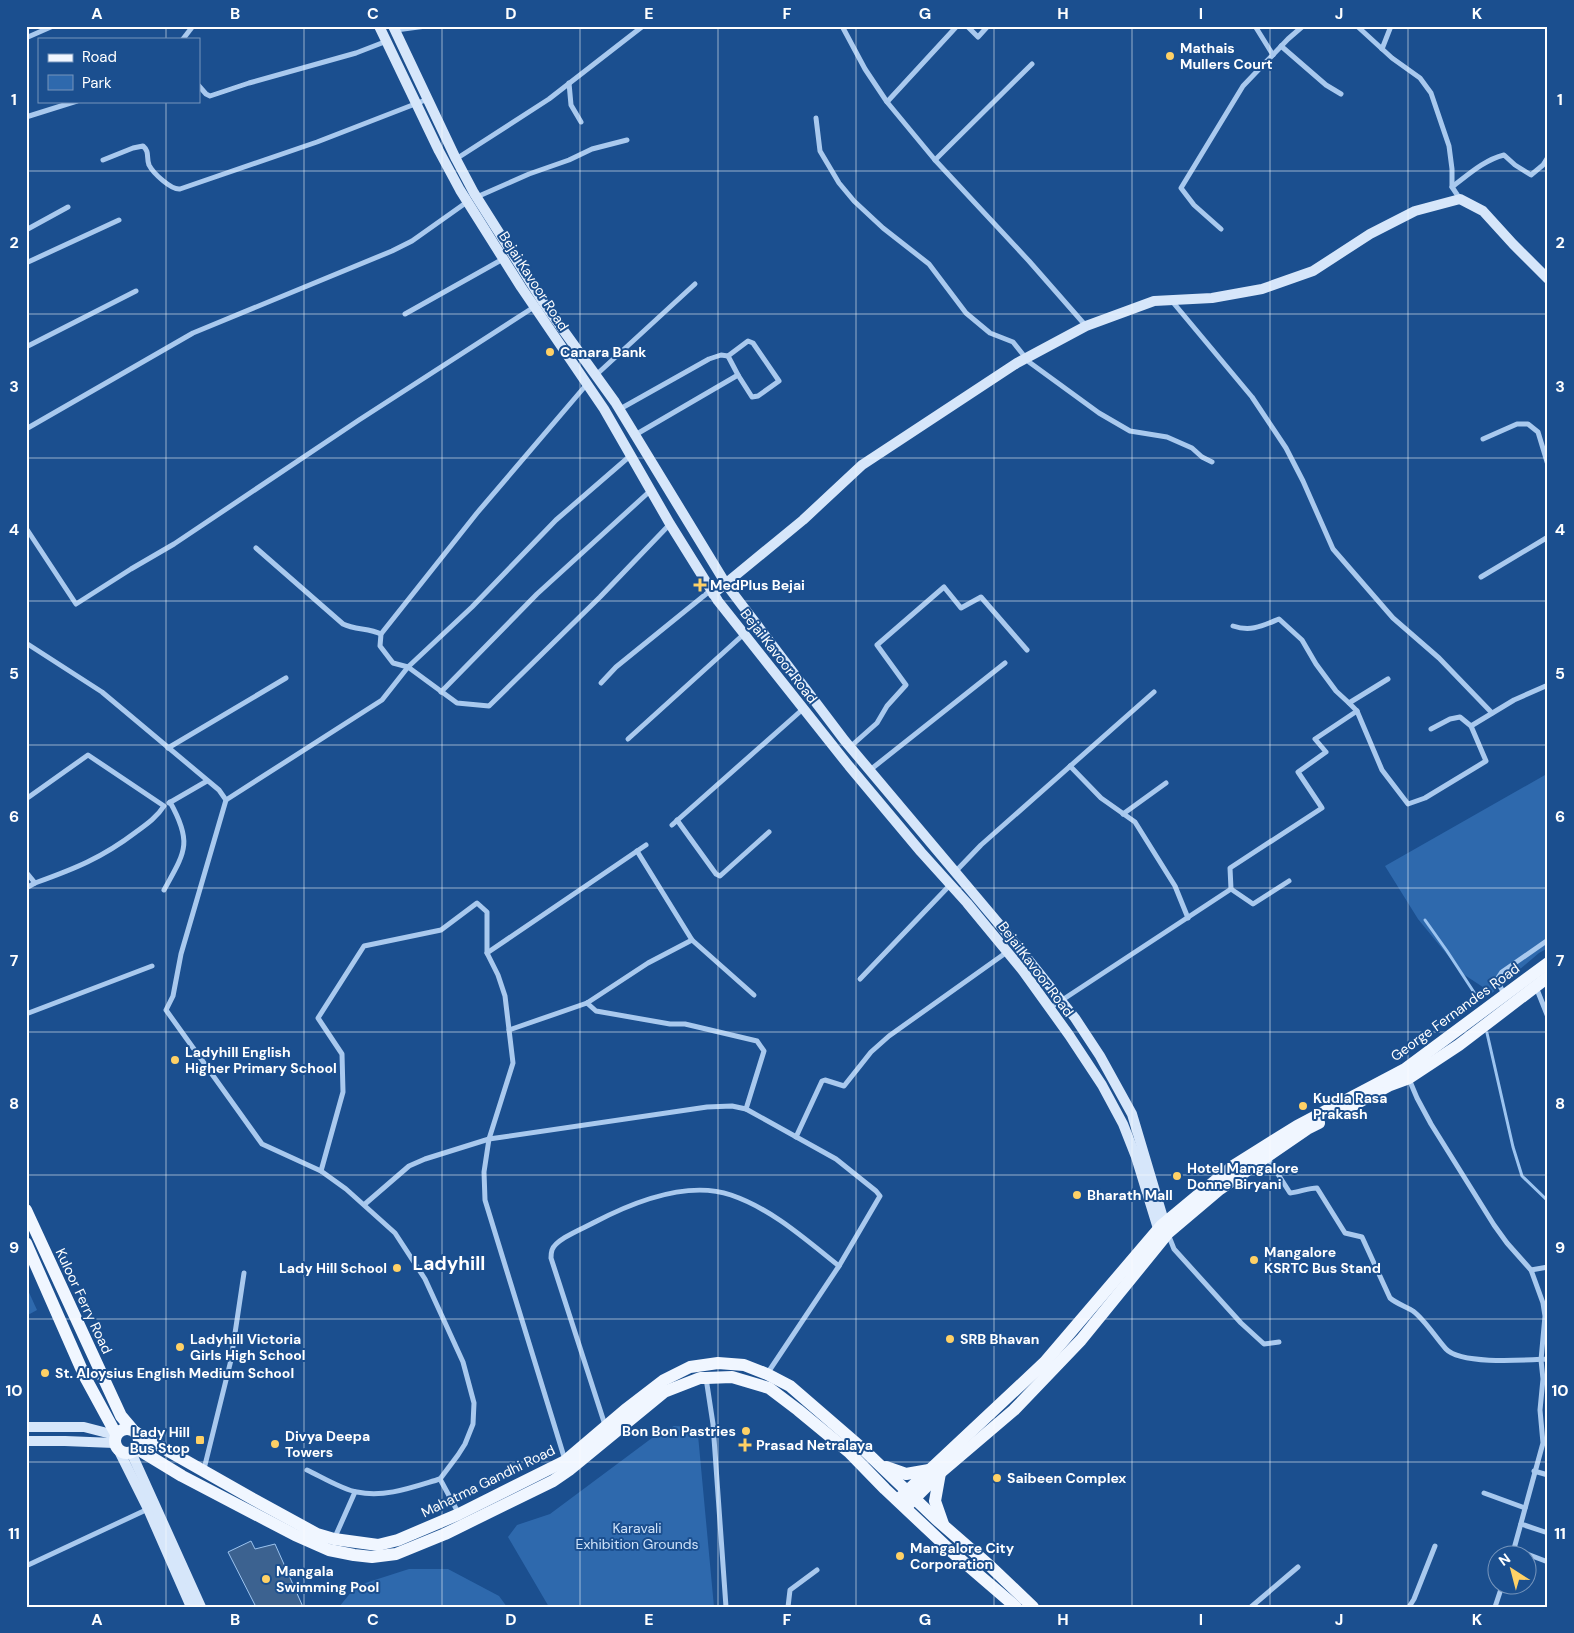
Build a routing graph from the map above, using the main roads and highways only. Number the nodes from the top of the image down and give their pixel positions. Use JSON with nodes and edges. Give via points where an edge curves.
{"nodes":[{"id":1,"x":379,"y":26,"type":"edge"},
{"id":2,"x":394,"y":28,"type":"edge"},
{"id":3,"x":1548,"y":279,"type":"edge"},
{"id":4,"x":726,"y":584,"type":"junction"},
{"id":5,"x":712,"y":592,"type":"junction"},
{"id":6,"x":1548,"y":964,"type":"edge"},
{"id":7,"x":1548,"y":977,"type":"edge"},
{"id":8,"x":1407,"y":1074,"type":"junction"},
{"id":9,"x":26,"y":1210,"type":"edge"},
{"id":10,"x":1163,"y":1232,"type":"junction"},
{"id":11,"x":26,"y":1243,"type":"edge"},
{"id":12,"x":26,"y":1427,"type":"edge"},
{"id":13,"x":133,"y":1430,"type":"junction"},
{"id":14,"x":116,"y":1440,"type":"junction"},
{"id":15,"x":26,"y":1442,"type":"edge"},
{"id":16,"x":134,"y":1450,"type":"junction"},
{"id":17,"x":878,"y":1463,"type":"junction"},
{"id":18,"x":567,"y":1466,"type":"junction"},
{"id":19,"x":935,"y":1471,"type":"junction"},
{"id":20,"x":906,"y":1500,"type":"junction"},
{"id":21,"x":944,"y":1526,"type":"junction"},
{"id":22,"x":332,"y":1545,"type":"junction"},
{"id":23,"x":189,"y":1606,"type":"edge"},
{"id":24,"x":201,"y":1607,"type":"edge"},
{"id":25,"x":1016,"y":1607,"type":"edge"},
{"id":26,"x":1033,"y":1607,"type":"edge"}],
"edges":[{"from":1,"to":5,"type":"main road","name":"Bejai Kavoor Road","via":[[467,202],[604,409]]},
{"from":2,"to":4,"type":"main road","name":"Bejai Kavoor Road","via":[[474,192],[543,302],[598,373]]},
{"from":3,"to":4,"type":"main road","via":[[1483,211],[1460,199],[1415,211],[1370,234],[1313,271],[1262,288],[1212,298],[1154,301],[1086,326],[1026,358],[862,465],[803,520]]},
{"from":4,"to":5,"type":"main road"},
{"from":4,"to":10,"type":"main road","name":"Bejai Kavoor Road","via":[[850,747],[1075,1018],[1132,1114]]},
{"from":5,"to":10,"type":"main road","name":"Bejai Kavoor Road","via":[[803,709],[1007,952],[1050,1008],[1102,1085],[1123,1124]]},
{"from":6,"to":8,"type":"main road","name":"George Fernandes Road","via":[[1504,994]]},
{"from":7,"to":8,"type":"main road","name":"George Fernandes Road","via":[[1459,1045]]},
{"from":8,"to":10,"type":"main road","name":"George Fernandes Road","via":[[1307,1129]]},
{"from":8,"to":10,"type":"main road","name":"George Fernandes Road","via":[[1359,1092],[1241,1161]]},
{"from":9,"to":13,"type":"main road","name":"Kuloor Ferry Road","via":[[121,1416]]},
{"from":10,"to":19,"type":"main road","name":"George Fernandes Road","via":[[1045,1362]]},
{"from":11,"to":14,"type":"main road","name":"Kuloor Ferry Road","via":[[84,1377]]},
{"from":12,"to":14,"type":"main road","via":[[84,1427]]},
{"from":13,"to":14,"type":"main road","via":[[124,1429]]},
{"from":13,"to":16,"type":"main road","via":[[138,1438]]},
{"from":13,"to":22,"type":"main road","name":"Mahatma Gandhi Road"},
{"from":14,"to":15,"type":"main road"},
{"from":14,"to":16,"type":"main road","via":[[124,1452]]},
{"from":14,"to":23,"type":"main road"},
{"from":16,"to":22,"type":"main road","name":"Mahatma Gandhi Road","via":[[295,1535]]},
{"from":16,"to":24,"type":"main road"},
{"from":17,"to":18,"type":"main road","name":"Mahatma Gandhi Road","via":[[790,1386],[744,1365],[718,1363],[690,1367],[664,1380],[606,1426]]},
{"from":17,"to":19,"type":"main road","via":[[906,1474]]},
{"from":17,"to":20,"type":"main road","name":"Mahatma Gandhi Road"},
{"from":18,"to":20,"type":"main road","name":"Mahatma Gandhi Road","via":[[664,1392],[700,1378],[732,1377],[769,1388]]},
{"from":18,"to":22,"type":"main road","name":"Mahatma Gandhi Road","via":[[398,1540],[378,1545]]},
{"from":18,"to":22,"type":"main road","name":"Mahatma Gandhi Road","via":[[552,1481],[396,1554],[354,1555]]},
{"from":19,"to":20,"type":"main road","name":"George Fernandes Road"},
{"from":19,"to":21,"type":"main road","via":[[935,1501]]},
{"from":20,"to":21,"type":"main road","name":"Mahatma Gandhi Road"},
{"from":20,"to":25,"type":"main road","name":"Mahatma Gandhi Road","via":[[952,1552]]},
{"from":21,"to":26,"type":"main road","name":"Mahatma Gandhi Road"}]}
